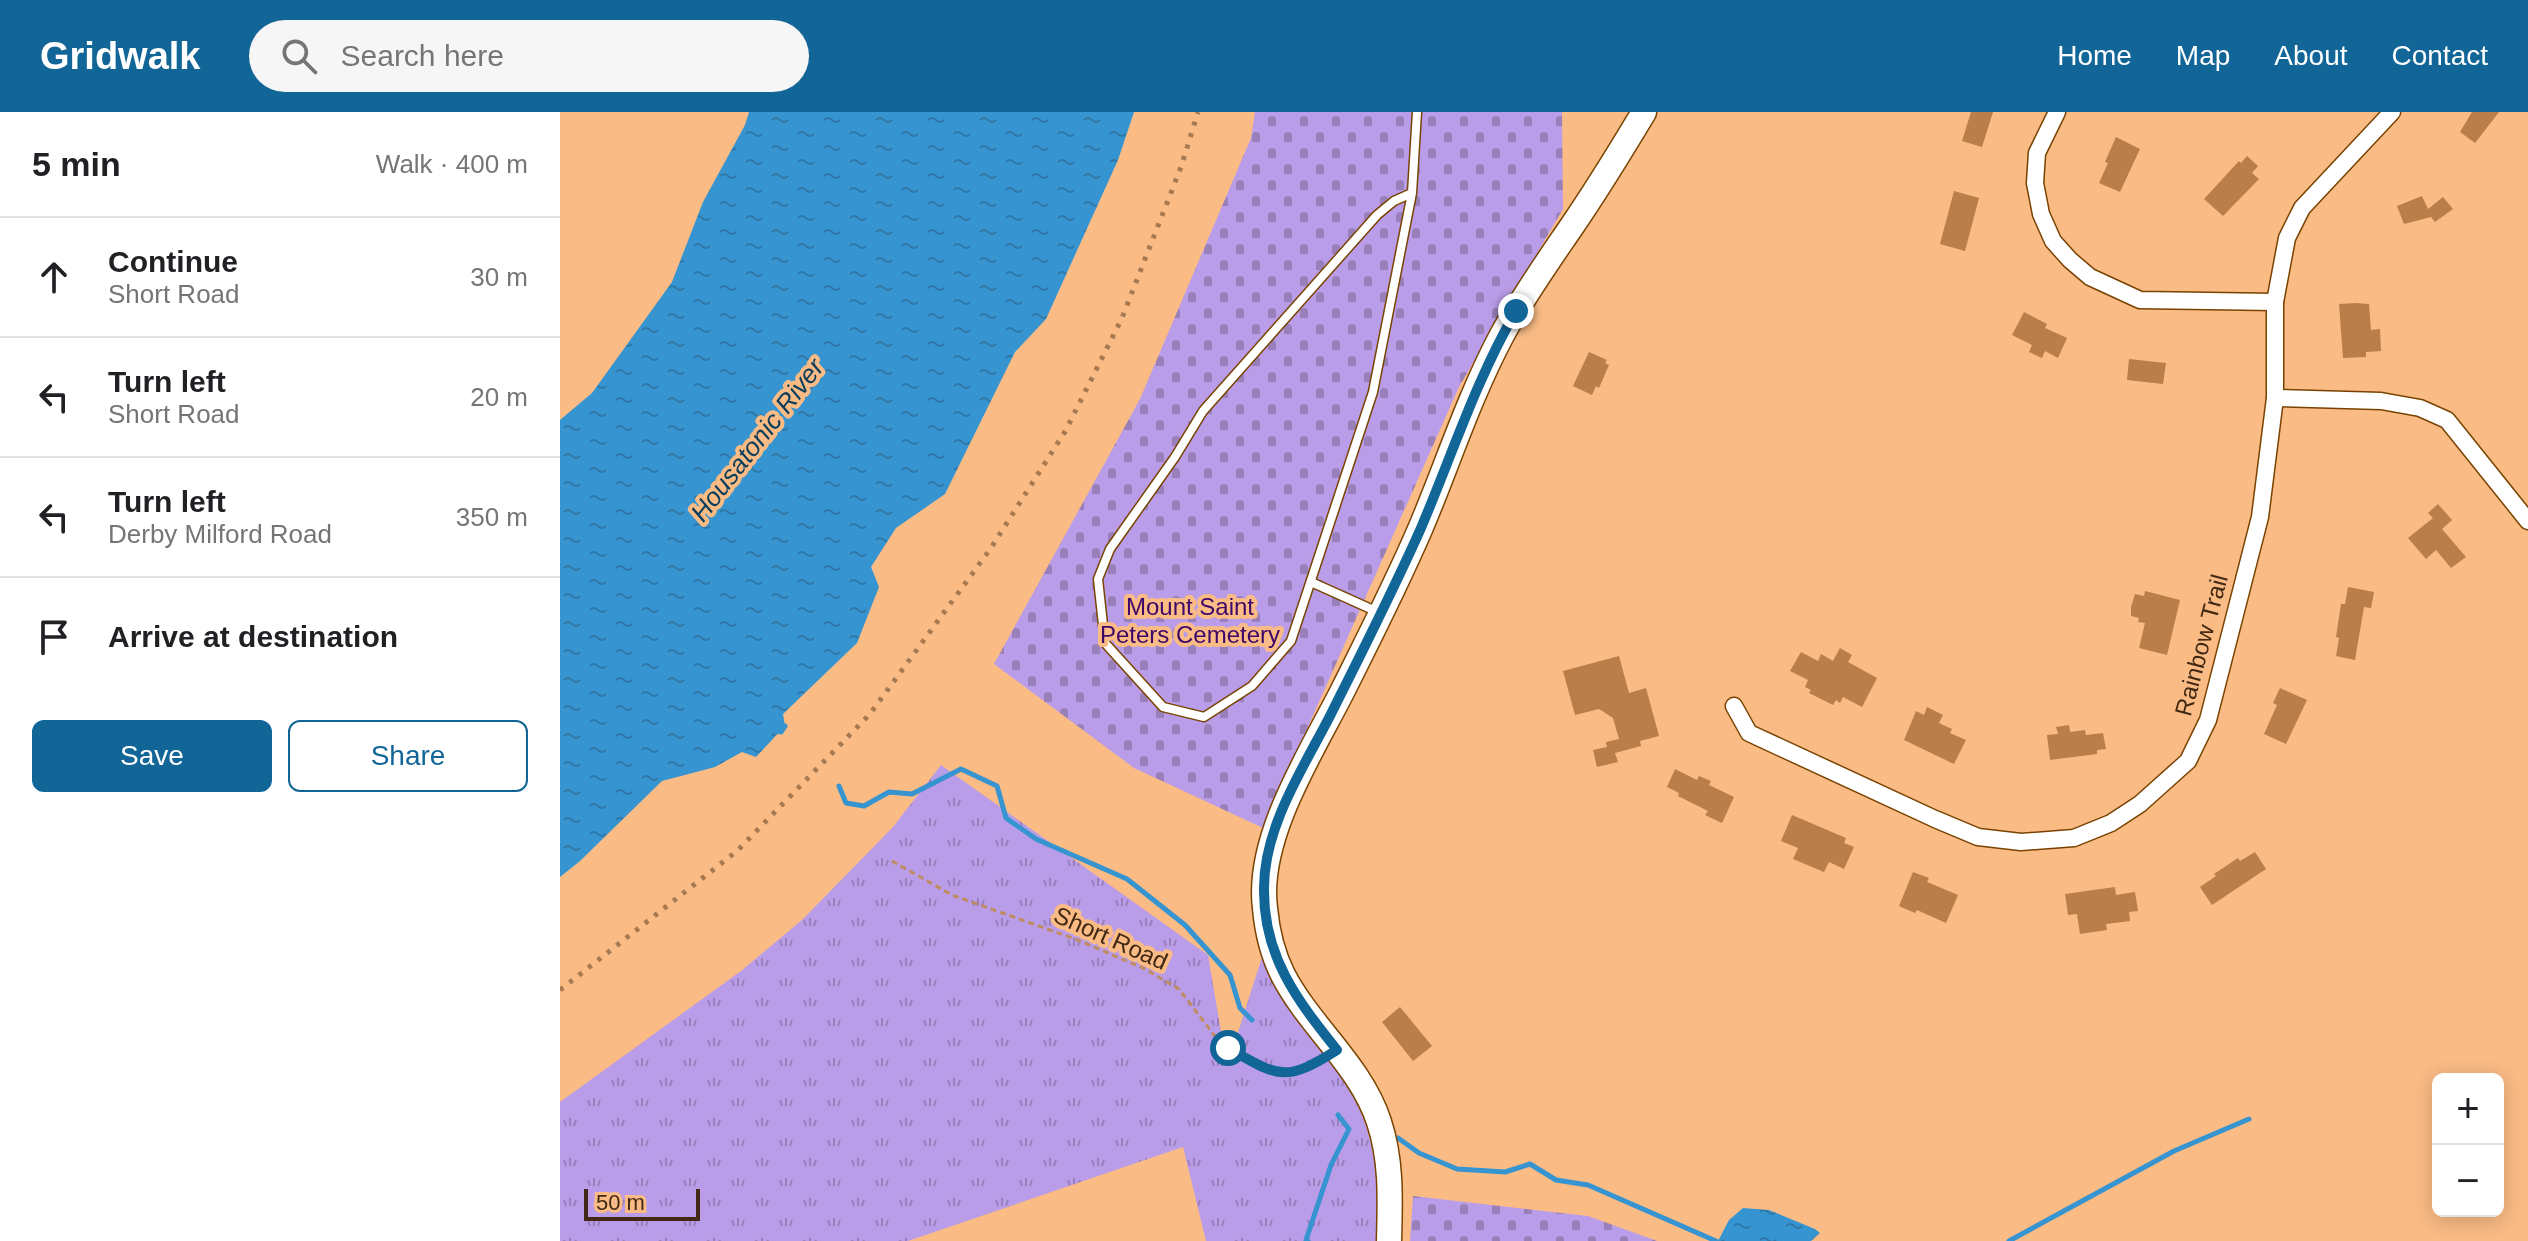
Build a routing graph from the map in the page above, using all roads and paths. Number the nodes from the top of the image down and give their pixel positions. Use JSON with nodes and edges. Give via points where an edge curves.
{"nodes":[{"id":1,"x":1417,"y":112,"type":"edge"},
{"id":2,"x":1644,"y":112,"type":"edge"},
{"id":3,"x":2057,"y":112,"type":"edge"},
{"id":4,"x":2392,"y":112,"type":"edge"},
{"id":5,"x":1412,"y":193,"type":"junction"},
{"id":6,"x":2275,"y":302,"type":"junction"},
{"id":7,"x":2275,"y":398,"type":"junction"},
{"id":8,"x":2528,"y":521,"type":"edge"},
{"id":9,"x":1311,"y":582,"type":"junction"},
{"id":10,"x":1381,"y":613,"type":"junction"},
{"id":11,"x":1734,"y":706,"type":"dead end"},
{"id":12,"x":892,"y":861,"type":"dead end"},
{"id":13,"x":1337,"y":1050,"type":"junction"},
{"id":14,"x":1389,"y":1241,"type":"edge"}],
"edges":[{"from":1,"to":5,"type":"lane"},
{"from":2,"to":10,"type":"main road","via":[[1502,335]]},
{"from":3,"to":6,"type":"street","via":[[2037,153],[2035,183],[2053,241],[2070,260],[2090,277],[2140,300]]},
{"from":4,"to":6,"type":"street","name":"Rainbow Trail","via":[[2302,208],[2287,238]]},
{"from":5,"to":9,"type":"lane","via":[[1373,392]]},
{"from":5,"to":9,"type":"lane","via":[[1377,215],[1203,411],[1110,549],[1098,579],[1105,643],[1163,707],[1204,717],[1252,686],[1291,641]]},
{"from":6,"to":7,"type":"street","name":"Rainbow Trail"},
{"from":7,"to":8,"type":"street","via":[[2381,401],[2420,408],[2447,420]]},
{"from":7,"to":11,"type":"street","name":"Rainbow Trail","via":[[2260,517],[2208,720],[2188,761],[2111,823],[2074,838],[2021,842],[1978,837],[1749,733]]},
{"from":9,"to":10,"type":"lane"},
{"from":10,"to":13,"type":"main road","via":[[1283,811],[1265,871],[1264,907],[1282,973]]},
{"from":12,"to":13,"type":"path","name":"Short Road","via":[[952,895],[1145,969],[1179,989],[1228,1048],[1276,1072],[1310,1068]]},
{"from":13,"to":14,"type":"main road","via":[[1379,1121],[1388,1166]]}]}
